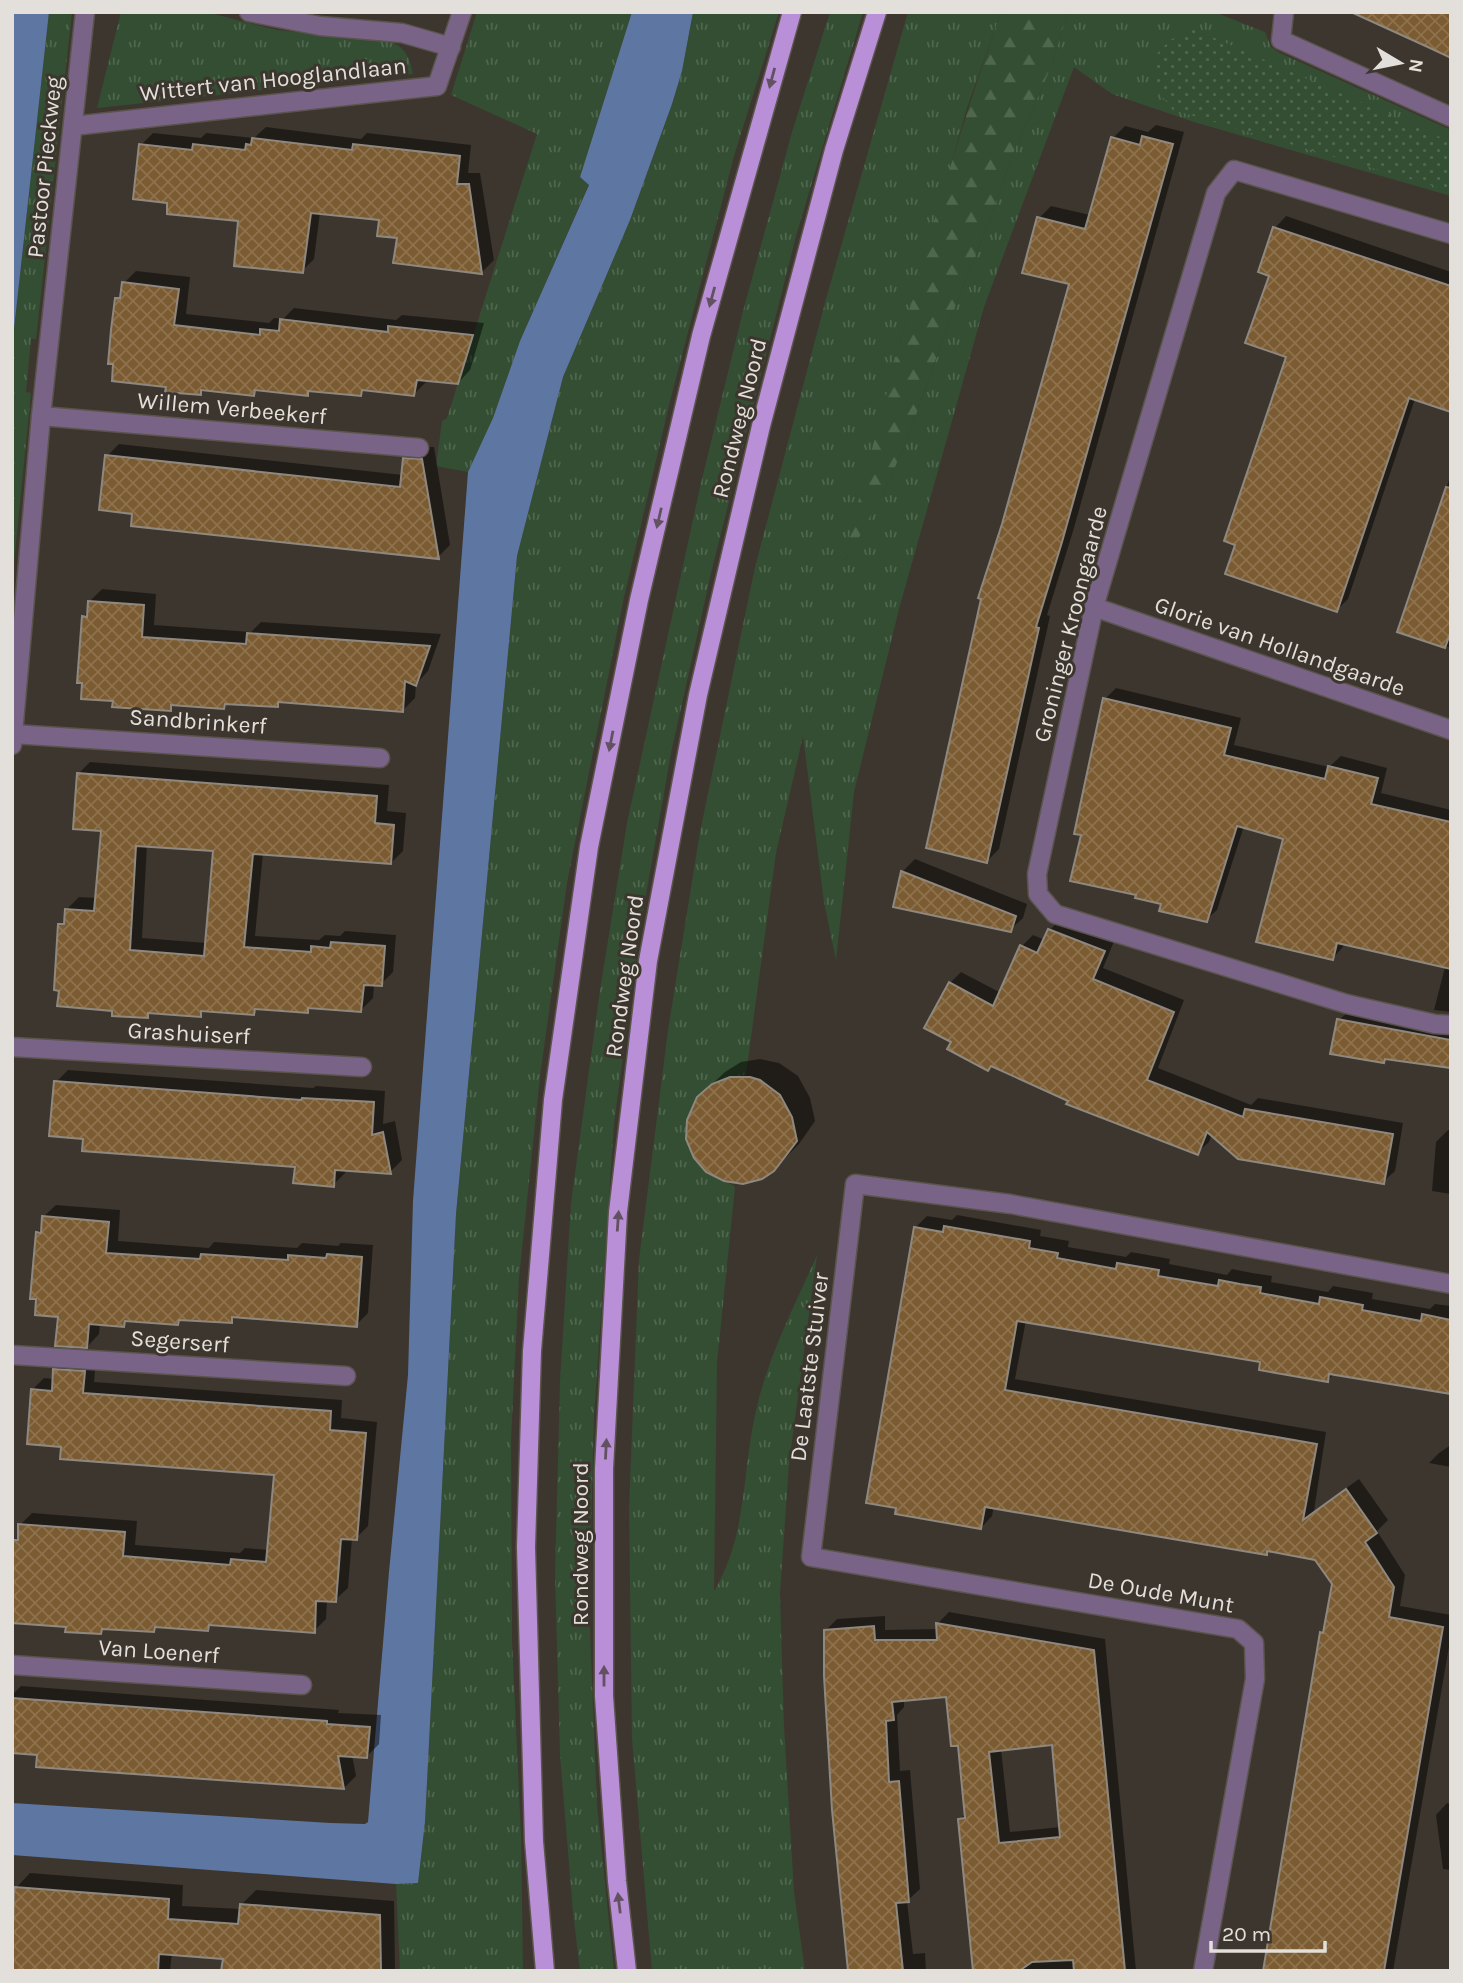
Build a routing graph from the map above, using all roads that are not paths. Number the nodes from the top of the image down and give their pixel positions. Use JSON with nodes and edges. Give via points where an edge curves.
{"nodes":[{"id":1,"x":85,"y":12,"type":"edge"},
{"id":2,"x":249,"y":12,"type":"edge"},
{"id":3,"x":462,"y":12,"type":"edge"},
{"id":4,"x":792,"y":12,"type":"edge"},
{"id":5,"x":877,"y":12,"type":"edge"},
{"id":6,"x":1284,"y":12,"type":"edge"},
{"id":7,"x":451,"y":47,"type":"junction"},
{"id":8,"x":1451,"y":117,"type":"edge"},
{"id":9,"x":73,"y":125,"type":"junction"},
{"id":10,"x":1451,"y":234,"type":"edge"},
{"id":11,"x":41,"y":416,"type":"junction"},
{"id":12,"x":419,"y":448,"type":"dead end"},
{"id":13,"x":1094,"y":607,"type":"junction"},
{"id":14,"x":1451,"y":730,"type":"edge"},
{"id":15,"x":13,"y":739,"type":"edge"},
{"id":16,"x":380,"y":758,"type":"dead end"},
{"id":17,"x":1451,"y":1025,"type":"edge"},
{"id":18,"x":12,"y":1047,"type":"edge"},
{"id":19,"x":362,"y":1067,"type":"dead end"},
{"id":20,"x":1451,"y":1283,"type":"edge"},
{"id":21,"x":12,"y":1355,"type":"edge"},
{"id":22,"x":346,"y":1376,"type":"dead end"},
{"id":23,"x":811,"y":1557,"type":"joint"},
{"id":24,"x":12,"y":1665,"type":"edge"},
{"id":25,"x":302,"y":1685,"type":"dead end"},
{"id":26,"x":545,"y":1971,"type":"edge"},
{"id":27,"x":627,"y":1971,"type":"edge"},
{"id":28,"x":1203,"y":1971,"type":"edge"}],
"edges":[{"from":1,"to":9,"type":"street","name":"Pastoor Pieckweg"},
{"from":2,"to":7,"type":"street","name":"Wittert van Hooglandlaan","via":[[320,26],[402,33]]},
{"from":3,"to":7,"type":"street","name":"Wittert van Hooglandlaan"},
{"from":4,"to":26,"type":"main road","one_way":true,"via":[[701,336],[639,600],[589,847],[552,1100],[532,1351],[526,1547],[534,1842]]},
{"from":27,"to":5,"type":"main road","name":"Rondweg Noord","one_way":true,"via":[[604,1696],[604,1469],[618,1212],[648,961],[698,695],[761,426],[834,150]]},
{"from":6,"to":8,"type":"street","via":[[1281,40]]},
{"from":7,"to":9,"type":"street","name":"Wittert van Hooglandlaan","via":[[438,86]]},
{"from":9,"to":11,"type":"street","name":"Pastoor Pieckweg"},
{"from":10,"to":13,"type":"street","name":"Groninger Kroongaarde","via":[[1234,170],[1216,193]]},
{"from":11,"to":12,"type":"street","name":"Willem Verbeekerf"},
{"from":11,"to":15,"type":"street","name":"Pastoor Pieckweg"},
{"from":13,"to":14,"type":"street","name":"Glorie van Hollandgaarde"},
{"from":13,"to":17,"type":"street","name":"Groninger Kroongaarde","via":[[1037,874],[1038,894],[1046,904],[1055,914],[1259,978],[1347,1004]]},
{"from":15,"to":16,"type":"street","name":"Sandbrinkerf"},
{"from":18,"to":19,"type":"street","name":"Grashuiserf"},
{"from":20,"to":23,"type":"street","name":"De Laatste Stuiver","via":[[1010,1204],[855,1184]]},
{"from":21,"to":22,"type":"street","name":"Segerserf"},
{"from":23,"to":28,"type":"street","name":"De Oude Munt","via":[[1238,1629],[1254,1643],[1255,1679]]},
{"from":24,"to":25,"type":"street","name":"Van Loenerf"}]}
